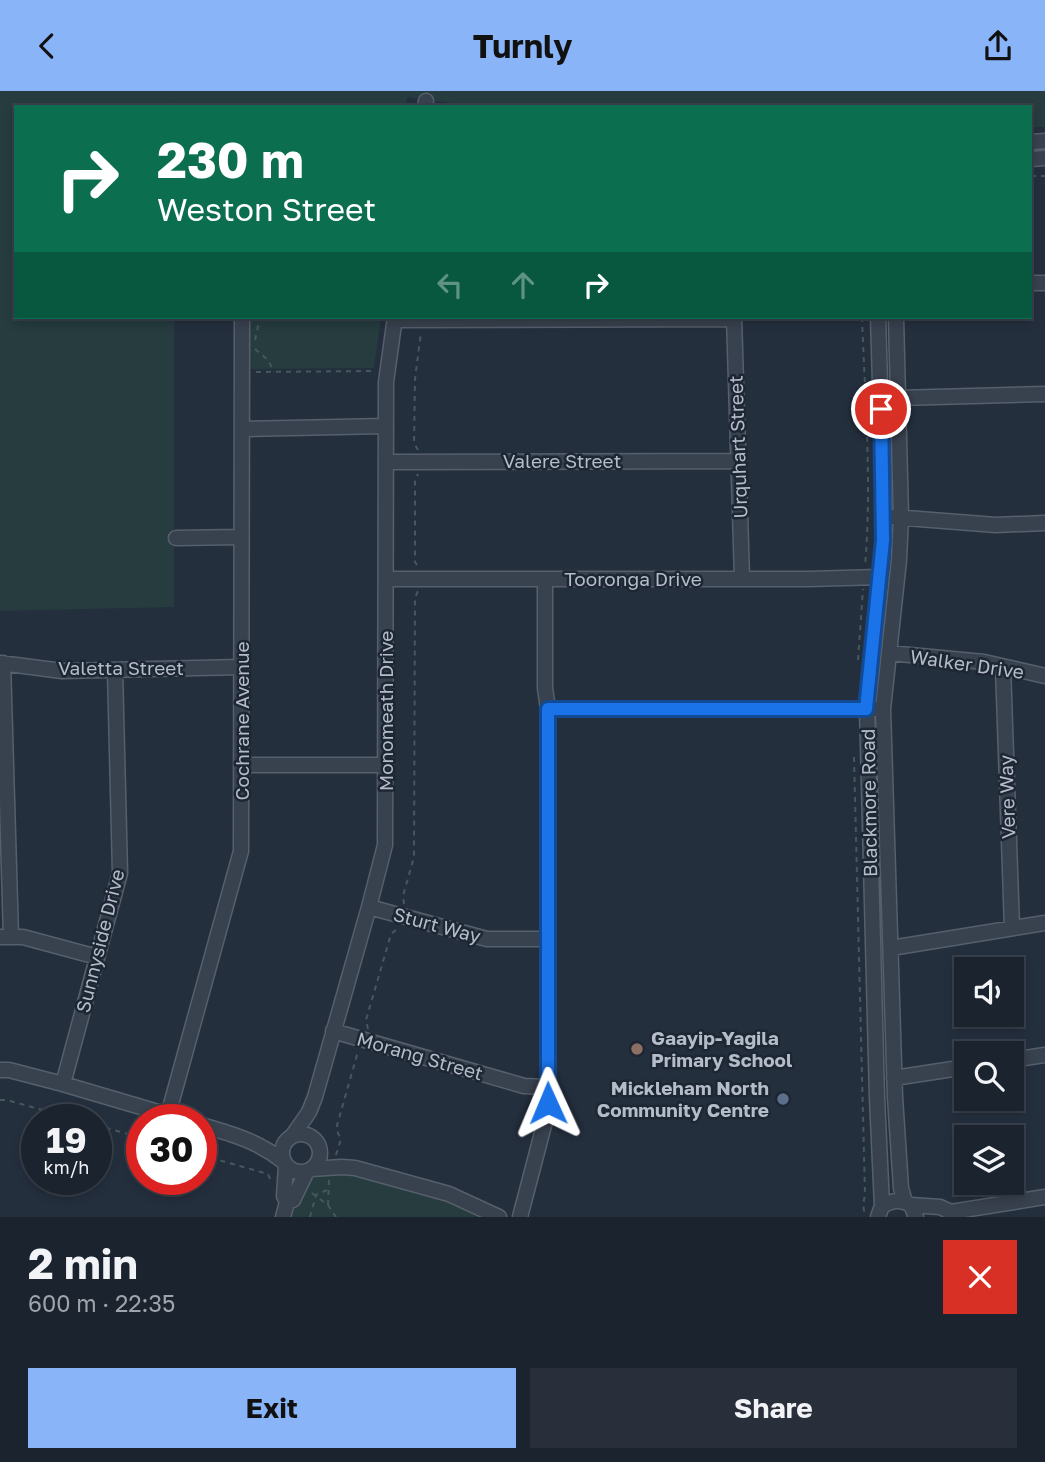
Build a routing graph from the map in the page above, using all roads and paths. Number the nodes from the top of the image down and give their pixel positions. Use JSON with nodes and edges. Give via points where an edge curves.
{"nodes":[{"id":1,"x":242,"y":319,"type":"edge"},
{"id":2,"x":395,"y":319,"type":"edge"},
{"id":3,"x":734,"y":319,"type":"edge"},
{"id":4,"x":878,"y":319,"type":"edge"},
{"id":5,"x":896,"y":319,"type":"edge"},
{"id":6,"x":255,"y":349,"type":"dead end"},
{"id":7,"x":387,"y":370,"type":"junction"},
{"id":8,"x":241,"y":372,"type":"junction"},
{"id":9,"x":274,"y":372,"type":"junction"},
{"id":10,"x":1045,"y":394,"type":"edge"},
{"id":11,"x":898,"y":398,"type":"junction"},
{"id":12,"x":385,"y":426,"type":"junction"},
{"id":13,"x":242,"y":429,"type":"junction"},
{"id":14,"x":739,"y":461,"type":"junction"},
{"id":15,"x":386,"y":462,"type":"junction"},
{"id":16,"x":901,"y":517,"type":"junction"},
{"id":17,"x":884,"y":518,"type":"junction"},
{"id":18,"x":1045,"y":523,"type":"edge"},
{"id":19,"x":241,"y":537,"type":"junction"},
{"id":20,"x":176,"y":538,"type":"dead end"},
{"id":21,"x":880,"y":577,"type":"junction"},
{"id":22,"x":742,"y":578,"type":"junction"},
{"id":23,"x":386,"y":579,"type":"junction"},
{"id":24,"x":545,"y":579,"type":"junction"},
{"id":25,"x":889,"y":653,"type":"junction"},
{"id":26,"x":2,"y":663,"type":"edge"},
{"id":27,"x":242,"y":667,"type":"junction"},
{"id":28,"x":1003,"y":667,"type":"junction"},
{"id":29,"x":115,"y":670,"type":"junction"},
{"id":30,"x":1045,"y":676,"type":"edge"},
{"id":31,"x":548,"y":709,"type":"junction"},
{"id":32,"x":866,"y":709,"type":"junction"},
{"id":33,"x":883,"y":709,"type":"junction"},
{"id":34,"x":242,"y":765,"type":"junction"},
{"id":35,"x":386,"y":765,"type":"junction"},
{"id":36,"x":369,"y":907,"type":"junction"},
{"id":37,"x":1045,"y":923,"type":"edge"},
{"id":38,"x":1012,"y":928,"type":"junction"},
{"id":39,"x":5,"y":937,"type":"edge"},
{"id":40,"x":548,"y":939,"type":"junction"},
{"id":41,"x":891,"y":948,"type":"junction"},
{"id":42,"x":97,"y":957,"type":"junction"},
{"id":43,"x":333,"y":1031,"type":"junction"},
{"id":44,"x":1045,"y":1055,"type":"edge"},
{"id":45,"x":1024,"y":1058,"type":"edge"},
{"id":46,"x":954,"y":1069,"type":"edge"},
{"id":47,"x":0,"y":1070,"type":"edge"},
{"id":48,"x":894,"y":1078,"type":"junction"},
{"id":49,"x":63,"y":1084,"type":"junction"},
{"id":50,"x":547,"y":1087,"type":"junction"},
{"id":51,"x":315,"y":1097,"type":"junction"},
{"id":52,"x":0,"y":1100,"type":"edge"},
{"id":53,"x":21,"y":1104,"type":"edge"},
{"id":54,"x":131,"y":1104,"type":"edge"},
{"id":55,"x":171,"y":1104,"type":"edge"},
{"id":56,"x":217,"y":1130,"type":"edge"},
{"id":57,"x":243,"y":1137,"type":"junction"},
{"id":58,"x":291,"y":1137,"type":"junction"},
{"id":59,"x":317,"y":1144,"type":"junction"},
{"id":60,"x":285,"y":1164,"type":"junction"},
{"id":61,"x":355,"y":1168,"type":"junction"},
{"id":62,"x":309,"y":1170,"type":"junction"},
{"id":63,"x":328,"y":1189,"type":"dead end"},
{"id":64,"x":1045,"y":1197,"type":"edge"},
{"id":65,"x":287,"y":1202,"type":"junction"},
{"id":66,"x":911,"y":1208,"type":"edge"},
{"id":67,"x":877,"y":1213,"type":"edge"},
{"id":68,"x":948,"y":1214,"type":"edge"},
{"id":69,"x":282,"y":1217,"type":"edge"},
{"id":70,"x":310,"y":1217,"type":"edge"},
{"id":71,"x":499,"y":1217,"type":"edge"},
{"id":72,"x":520,"y":1217,"type":"edge"}],
"edges":[{"from":1,"to":8,"type":"street","name":"Cochrane Avenue"},
{"from":2,"to":7,"type":"street","name":"Monomeath Drive"},
{"from":3,"to":14,"type":"street","name":"Urquhart Street"},
{"from":4,"to":17,"type":"street","name":"Blackmore Road"},
{"from":5,"to":11,"type":"street","name":"Blackmore Road"},
{"from":6,"to":9,"type":"path"},
{"from":7,"to":9,"type":"path"},
{"from":7,"to":12,"type":"street","name":"Monomeath Drive"},
{"from":8,"to":9,"type":"path"},
{"from":8,"to":13,"type":"street","name":"Cochrane Avenue"},
{"from":10,"to":11,"type":"street"},
{"from":11,"to":16,"type":"street","name":"Blackmore Road"},
{"from":12,"to":13,"type":"street"},
{"from":12,"to":15,"type":"street","name":"Monomeath Drive"},
{"from":13,"to":19,"type":"street","name":"Cochrane Avenue"},
{"from":14,"to":15,"type":"street","name":"Valere Street"},
{"from":14,"to":22,"type":"street","name":"Urquhart Street"},
{"from":15,"to":23,"type":"street","name":"Monomeath Drive"},
{"from":16,"to":17,"type":"street"},
{"from":16,"to":18,"type":"street","via":[[996,525]]},
{"from":16,"to":25,"type":"street","name":"Blackmore Road"},
{"from":17,"to":21,"type":"street","name":"Blackmore Road"},
{"from":19,"to":20,"type":"street"},
{"from":19,"to":27,"type":"street","name":"Cochrane Avenue"},
{"from":21,"to":22,"type":"street","name":"Tooronga Drive"},
{"from":21,"to":32,"type":"street","name":"Blackmore Road"},
{"from":22,"to":24,"type":"street","name":"Tooronga Drive"},
{"from":23,"to":24,"type":"street","name":"Tooronga Drive"},
{"from":23,"to":35,"type":"street","name":"Monomeath Drive"},
{"from":24,"to":31,"type":"street"},
{"from":25,"to":28,"type":"street","name":"Walker Drive"},
{"from":25,"to":33,"type":"street","name":"Blackmore Road"},
{"from":26,"to":29,"type":"street","name":"Valetta Street","via":[[62,671]]},
{"from":26,"to":39,"type":"street"},
{"from":27,"to":29,"type":"street","name":"Valetta Street"},
{"from":27,"to":34,"type":"street","name":"Cochrane Avenue"},
{"from":28,"to":30,"type":"street","name":"Walker Drive"},
{"from":28,"to":38,"type":"street","name":"Vere Way"},
{"from":29,"to":42,"type":"street","name":"Sunnyside Drive","via":[[120,873]]},
{"from":31,"to":32,"type":"street"},
{"from":31,"to":40,"type":"street"},
{"from":32,"to":33,"type":"street"},
{"from":32,"to":67,"type":"street","name":"Blackmore Road"},
{"from":33,"to":41,"type":"street","name":"Blackmore Road"},
{"from":34,"to":35,"type":"street"},
{"from":34,"to":55,"type":"street","name":"Cochrane Avenue","via":[[240,858]]},
{"from":35,"to":36,"type":"street","name":"Monomeath Drive","via":[[385,845]]},
{"from":36,"to":40,"type":"street","name":"Sturt Way","via":[[487,939]]},
{"from":36,"to":43,"type":"street","name":"Monomeath Drive"},
{"from":37,"to":38,"type":"street"},
{"from":38,"to":41,"type":"street"},
{"from":39,"to":42,"type":"street","via":[[23,937]]},
{"from":40,"to":50,"type":"street"},
{"from":41,"to":48,"type":"street","name":"Blackmore Road"},
{"from":42,"to":49,"type":"street","name":"Sunnyside Drive"},
{"from":43,"to":50,"type":"street","name":"Morang Street","via":[[524,1086]]},
{"from":43,"to":51,"type":"street","name":"Monomeath Drive"},
{"from":44,"to":45,"type":"street"},
{"from":46,"to":48,"type":"street"},
{"from":47,"to":49,"type":"street"},
{"from":48,"to":66,"type":"street","name":"Blackmore Road","via":[[901,1188]]},
{"from":49,"to":54,"type":"street"},
{"from":50,"to":72,"type":"street","via":[[547,1114]]},
{"from":51,"to":58,"type":"street","name":"Monomeath Drive"},
{"from":51,"to":59,"type":"street","name":"Monomeath Drive"},
{"from":52,"to":53,"type":"path"},
{"from":56,"to":57,"type":"street"},
{"from":57,"to":58,"type":"street","via":[[274,1141]]},
{"from":57,"to":60,"type":"street"},
{"from":58,"to":59,"type":"street","via":[[305,1134]]},
{"from":58,"to":60,"type":"street","via":[[282,1149]]},
{"from":59,"to":61,"type":"street"},
{"from":59,"to":62,"type":"street","via":[[319,1159]]},
{"from":60,"to":62,"type":"street","via":[[293,1170]]},
{"from":60,"to":65,"type":"street"},
{"from":61,"to":62,"type":"street"},
{"from":61,"to":71,"type":"street","via":[[449,1194]]},
{"from":62,"to":65,"type":"street","via":[[293,1200]]},
{"from":63,"to":70,"type":"path","via":[[316,1195]]},
{"from":64,"to":68,"type":"street"},
{"from":65,"to":69,"type":"street"},
{"from":66,"to":67,"type":"street","via":[[893,1201]]},
{"from":66,"to":68,"type":"street","via":[[940,1207]]}]}
